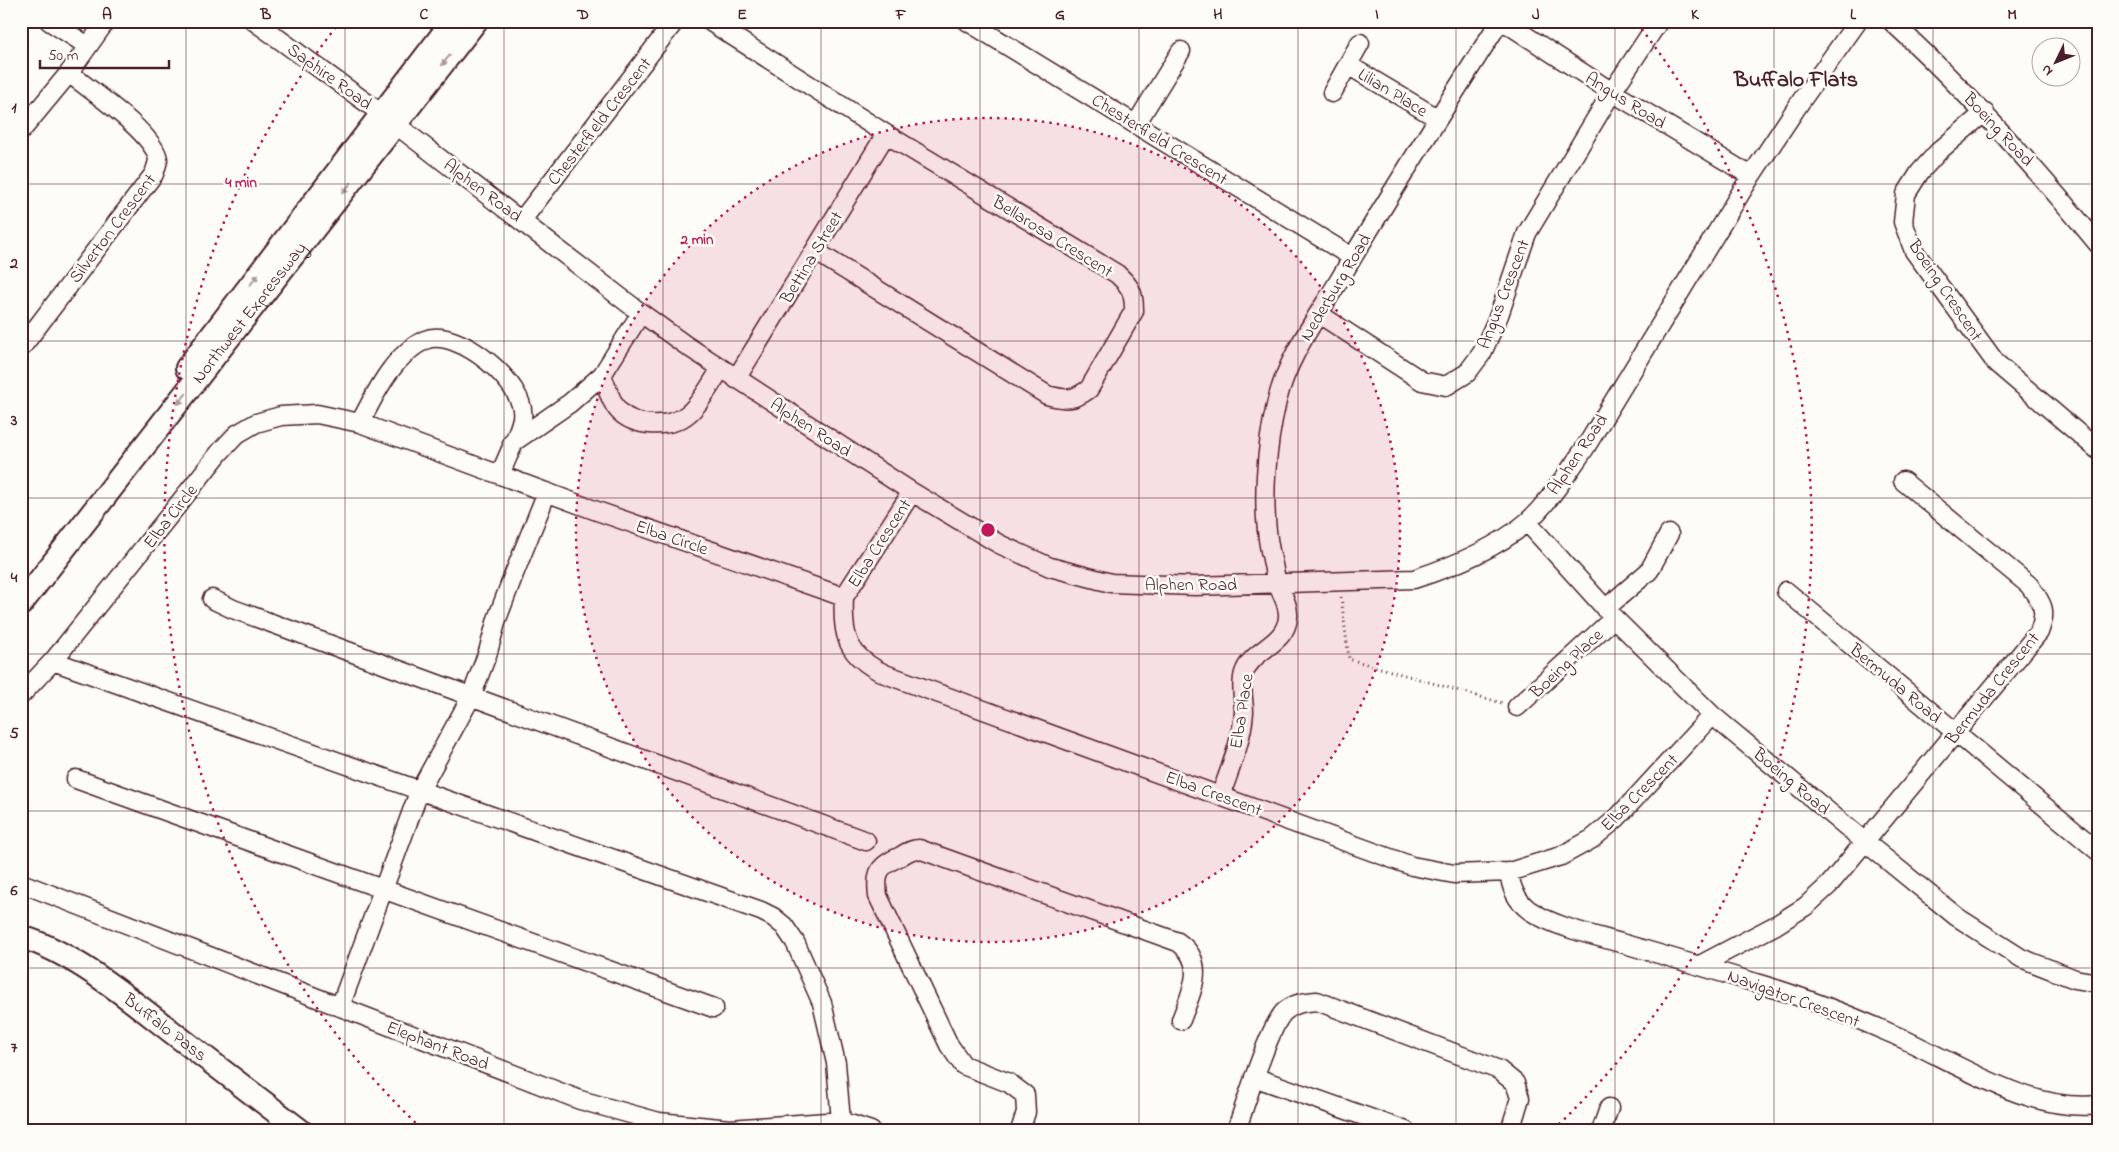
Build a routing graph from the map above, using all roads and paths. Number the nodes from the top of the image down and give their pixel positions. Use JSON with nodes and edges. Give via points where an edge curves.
{"nodes":[{"id":1,"x":49,"y":21,"type":"edge"},
{"id":2,"x":106,"y":21,"type":"edge"},
{"id":3,"x":254,"y":21,"type":"edge"},
{"id":4,"x":453,"y":21,"type":"edge"},
{"id":5,"x":476,"y":21,"type":"edge"},
{"id":6,"x":675,"y":21,"type":"edge"},
{"id":7,"x":709,"y":21,"type":"edge"},
{"id":8,"x":967,"y":21,"type":"edge"},
{"id":9,"x":1502,"y":21,"type":"edge"},
{"id":10,"x":1659,"y":21,"type":"edge"},
{"id":11,"x":1858,"y":21,"type":"edge"},
{"id":12,"x":1891,"y":21,"type":"edge"},
{"id":13,"x":1360,"y":43,"type":"dead end"},
{"id":14,"x":88,"y":46,"type":"junction"},
{"id":15,"x":1181,"y":50,"type":"dead end"},
{"id":16,"x":1348,"y":65,"type":"junction"},
{"id":17,"x":68,"y":73,"type":"junction"},
{"id":18,"x":1612,"y":92,"type":"junction"},
{"id":19,"x":1332,"y":93,"type":"dead end"},
{"id":20,"x":1985,"y":112,"type":"junction"},
{"id":21,"x":1437,"y":118,"type":"junction"},
{"id":22,"x":389,"y":119,"type":"junction"},
{"id":23,"x":1136,"y":124,"type":"junction"},
{"id":24,"x":21,"y":131,"type":"edge"},
{"id":25,"x":886,"y":134,"type":"junction"},
{"id":26,"x":1751,"y":176,"type":"junction"},
{"id":27,"x":522,"y":220,"type":"junction"},
{"id":28,"x":2098,"y":244,"type":"edge"},
{"id":29,"x":816,"y":251,"type":"junction"},
{"id":30,"x":1352,"y":257,"type":"junction"},
{"id":31,"x":640,"y":313,"type":"junction"},
{"id":32,"x":1319,"y":314,"type":"junction"},
{"id":33,"x":21,"y":348,"type":"edge"},
{"id":34,"x":602,"y":374,"type":"junction"},
{"id":35,"x":728,"y":374,"type":"junction"},
{"id":36,"x":360,"y":423,"type":"junction"},
{"id":37,"x":512,"y":443,"type":"junction"},
{"id":38,"x":2098,"y":450,"type":"edge"},
{"id":39,"x":500,"y":475,"type":"junction"},
{"id":40,"x":1903,"y":481,"type":"dead end"},
{"id":41,"x":547,"y":492,"type":"junction"},
{"id":42,"x":912,"y":492,"type":"junction"},
{"id":43,"x":1526,"y":522,"type":"junction"},
{"id":44,"x":1669,"y":534,"type":"dead end"},
{"id":45,"x":21,"y":582,"type":"edge"},
{"id":46,"x":1339,"y":582,"type":"junction"},
{"id":47,"x":1277,"y":583,"type":"junction"},
{"id":48,"x":1786,"y":592,"type":"dead end"},
{"id":49,"x":844,"y":597,"type":"junction"},
{"id":50,"x":212,"y":600,"type":"dead end"},
{"id":51,"x":21,"y":604,"type":"edge"},
{"id":52,"x":1610,"y":613,"type":"junction"},
{"id":53,"x":53,"y":662,"type":"junction"},
{"id":54,"x":21,"y":695,"type":"edge"},
{"id":55,"x":471,"y":697,"type":"junction"},
{"id":56,"x":1517,"y":707,"type":"joint"},
{"id":57,"x":1712,"y":715,"type":"junction"},
{"id":58,"x":1955,"y":733,"type":"junction"},
{"id":59,"x":76,"y":778,"type":"dead end"},
{"id":60,"x":420,"y":792,"type":"junction"},
{"id":61,"x":1221,"y":795,"type":"junction"},
{"id":62,"x":866,"y":841,"type":"dead end"},
{"id":63,"x":1865,"y":842,"type":"junction"},
{"id":64,"x":2098,"y":851,"type":"edge"},
{"id":65,"x":1509,"y":872,"type":"junction"},
{"id":66,"x":21,"y":883,"type":"edge"},
{"id":67,"x":384,"y":889,"type":"junction"},
{"id":68,"x":21,"y":938,"type":"edge"},
{"id":69,"x":1700,"y":966,"type":"junction"},
{"id":70,"x":2098,"y":983,"type":"edge"},
{"id":71,"x":340,"y":1007,"type":"junction"},
{"id":72,"x":714,"y":1008,"type":"dead end"},
{"id":73,"x":1181,"y":1020,"type":"dead end"},
{"id":74,"x":1254,"y":1077,"type":"junction"},
{"id":75,"x":2098,"y":1105,"type":"edge"},
{"id":76,"x":1609,"y":1108,"type":"dead end"},
{"id":77,"x":841,"y":1121,"type":"junction"},
{"id":78,"x":301,"y":1131,"type":"edge"},
{"id":79,"x":871,"y":1131,"type":"edge"},
{"id":80,"x":1020,"y":1131,"type":"edge"},
{"id":81,"x":1236,"y":1131,"type":"edge"},
{"id":82,"x":1406,"y":1131,"type":"edge"},
{"id":83,"x":1510,"y":1131,"type":"edge"},
{"id":84,"x":1601,"y":1131,"type":"edge"}],
"edges":[{"from":1,"to":14,"type":"street"},
{"from":2,"to":14,"type":"street"},
{"from":3,"to":22,"type":"street","name":"Saphire Road"},
{"from":4,"to":22,"type":"main road","name":"Northwest Expressway"},
{"from":5,"to":22,"type":"main road","name":"Northwest Expressway","one_way":true},
{"from":6,"to":27,"type":"street","name":"Chesterfield Crescent"},
{"from":7,"to":25,"type":"street","name":"Bellarosa Crescent"},
{"from":8,"to":23,"type":"street","name":"Chesterfield Crescent"},
{"from":9,"to":18,"type":"street","name":"Angus Road"},
{"from":9,"to":21,"type":"street","name":"Nederburg Road"},
{"from":10,"to":18,"type":"street","name":"Angus Crescent"},
{"from":11,"to":26,"type":"street","name":"Alphen Road"},
{"from":12,"to":20,"type":"street","name":"Boeing Road"},
{"from":13,"to":16,"type":"street","name":"Lilian Place"},
{"from":14,"to":17,"type":"street"},
{"from":15,"to":23,"type":"street"},
{"from":16,"to":19,"type":"street","name":"Lilian Place"},
{"from":16,"to":21,"type":"street","name":"Lilian Place"},
{"from":17,"to":24,"type":"street"},
{"from":17,"to":33,"type":"street","name":"Silverton Crescent","via":[[138,128],[152,145],[158,160],[154,174]]},
{"from":18,"to":26,"type":"street","name":"Angus Road"},
{"from":18,"to":32,"type":"street","name":"Angus Crescent","via":[[1527,232],[1499,315],[1482,353],[1468,373],[1446,386],[1422,382]]},
{"from":20,"to":28,"type":"street","name":"Boeing Road"},
{"from":20,"to":38,"type":"street","name":"Boeing Crescent","via":[[1938,151],[1920,172],[1906,194],[1903,222],[1914,251],[1996,363]]},
{"from":21,"to":30,"type":"street","name":"Nederburg Road"},
{"from":22,"to":27,"type":"street","name":"Alphen Road"},
{"from":45,"to":22,"type":"main road","name":"Northwest Expressway","one_way":true},
{"from":22,"to":51,"type":"main road","name":"Northwest Expressway","one_way":true},
{"from":23,"to":30,"type":"street","name":"Chesterfield Crescent"},
{"from":25,"to":29,"type":"street","name":"Bettina Street"},
{"from":25,"to":29,"type":"street","name":"Bellarosa Crescent","via":[[1117,274],[1129,286],[1134,297],[1134,311],[1089,389],[1078,397],[1064,399],[1047,395]]},
{"from":26,"to":43,"type":"street","name":"Alphen Road","via":[[1585,448]]},
{"from":27,"to":31,"type":"street","name":"Alphen Road"},
{"from":29,"to":35,"type":"street","name":"Bettina Street"},
{"from":30,"to":32,"type":"street","name":"Nederburg Road"},
{"from":31,"to":34,"type":"street"},
{"from":31,"to":35,"type":"street","name":"Alphen Road"},
{"from":32,"to":47,"type":"street","name":"Nederburg Road","via":[[1292,360],[1277,398],[1268,446],[1269,546]]},
{"from":34,"to":35,"type":"street","name":"Bettina Street","via":[[618,410],[637,423],[665,424],[690,412]]},
{"from":34,"to":37,"type":"street","via":[[570,403]]},
{"from":35,"to":42,"type":"street","name":"Alphen Road"},
{"from":36,"to":37,"type":"street","via":[[376,392],[409,350],[426,340],[444,338],[465,345],[511,384],[521,401],[522,417]]},
{"from":36,"to":39,"type":"street","name":"Elba Circle"},
{"from":36,"to":53,"type":"street","name":"Elba Circle","via":[[318,414],[281,416],[256,423],[237,434]]},
{"from":37,"to":39,"type":"street"},
{"from":39,"to":41,"type":"street","name":"Elba Circle"},
{"from":40,"to":58,"type":"street","name":"Bermuda Crescent","via":[[2029,585],[2040,601],[2045,617],[2039,632]]},
{"from":41,"to":49,"type":"street","name":"Elba Circle"},
{"from":41,"to":55,"type":"street","via":[[510,583]]},
{"from":42,"to":47,"type":"street","name":"Alphen Road","via":[[999,544],[1050,567],[1112,583],[1195,586]]},
{"from":42,"to":49,"type":"street","name":"Elba Crescent"},
{"from":43,"to":46,"type":"street","name":"Alphen Road","via":[[1481,552],[1443,570],[1414,579]]},
{"from":43,"to":52,"type":"street","name":"Boeing Road"},
{"from":44,"to":52,"type":"street","name":"Boeing Place","via":[[1650,571]]},
{"from":46,"to":47,"type":"street","name":"Alphen Road"},
{"from":46,"to":56,"type":"path","via":[[1349,659]]},
{"from":47,"to":61,"type":"street","name":"Elba Place","via":[[1286,602],[1286,629],[1248,665],[1244,674],[1241,735]]},
{"from":48,"to":58,"type":"street","name":"Bermuda Road"},
{"from":49,"to":61,"type":"street","name":"Elba Crescent","via":[[846,633],[852,650],[866,665]]},
{"from":50,"to":55,"type":"street"},
{"from":52,"to":56,"type":"street","name":"Boeing Place"},
{"from":52,"to":57,"type":"street","name":"Boeing Road"},
{"from":53,"to":54,"type":"street","name":"Elba Circle"},
{"from":53,"to":60,"type":"street"},
{"from":55,"to":60,"type":"street"},
{"from":55,"to":62,"type":"street"},
{"from":57,"to":63,"type":"street","name":"Boeing Road"},
{"from":57,"to":65,"type":"street","name":"Elba Crescent","via":[[1617,818],[1592,839],[1561,856]]},
{"from":58,"to":63,"type":"street","name":"Bermuda Crescent"},
{"from":58,"to":64,"type":"street","name":"Bermuda Road"},
{"from":59,"to":67,"type":"street"},
{"from":60,"to":67,"type":"street"},
{"from":60,"to":77,"type":"street","via":[[773,917],[795,942],[822,1003],[836,1063]]},
{"from":61,"to":65,"type":"street","name":"Elba Crescent","via":[[1412,866],[1454,874]]},
{"from":63,"to":69,"type":"street","name":"Bermuda Crescent","via":[[1829,885],[1806,906]]},
{"from":63,"to":70,"type":"street","name":"Boeing Road","via":[[1957,917],[2021,958],[2075,979]]},
{"from":65,"to":69,"type":"street","name":"Navigator Crescent","via":[[1516,898],[1537,914],[1583,932]]},
{"from":66,"to":71,"type":"street","name":"Elephant Road"},
{"from":67,"to":71,"type":"street"},
{"from":67,"to":72,"type":"street"},
{"from":68,"to":78,"type":"main road","name":"Buffalo Pass","via":[[38,942],[130,999]]},
{"from":69,"to":75,"type":"street","name":"Navigator Crescent","via":[[1770,987],[1890,1032],[1999,1086],[2049,1102]]},
{"from":71,"to":77,"type":"street","name":"Elephant Road","via":[[580,1100],[659,1122],[730,1129]]},
{"from":73,"to":80,"type":"street","via":[[1196,972],[1187,948],[1178,942],[919,849],[912,849],[888,862],[877,876],[878,896],[949,1045],[963,1065],[1009,1084],[1025,1095],[1026,1112]]},
{"from":74,"to":81,"type":"street"},
{"from":74,"to":82,"type":"street"},
{"from":74,"to":83,"type":"street","via":[[1283,1013],[1300,1002],[1317,1002],[1499,1070],[1515,1083],[1520,1098]]},
{"from":76,"to":84,"type":"street"},
{"from":77,"to":79,"type":"street","name":"Elephant Road"}]}
